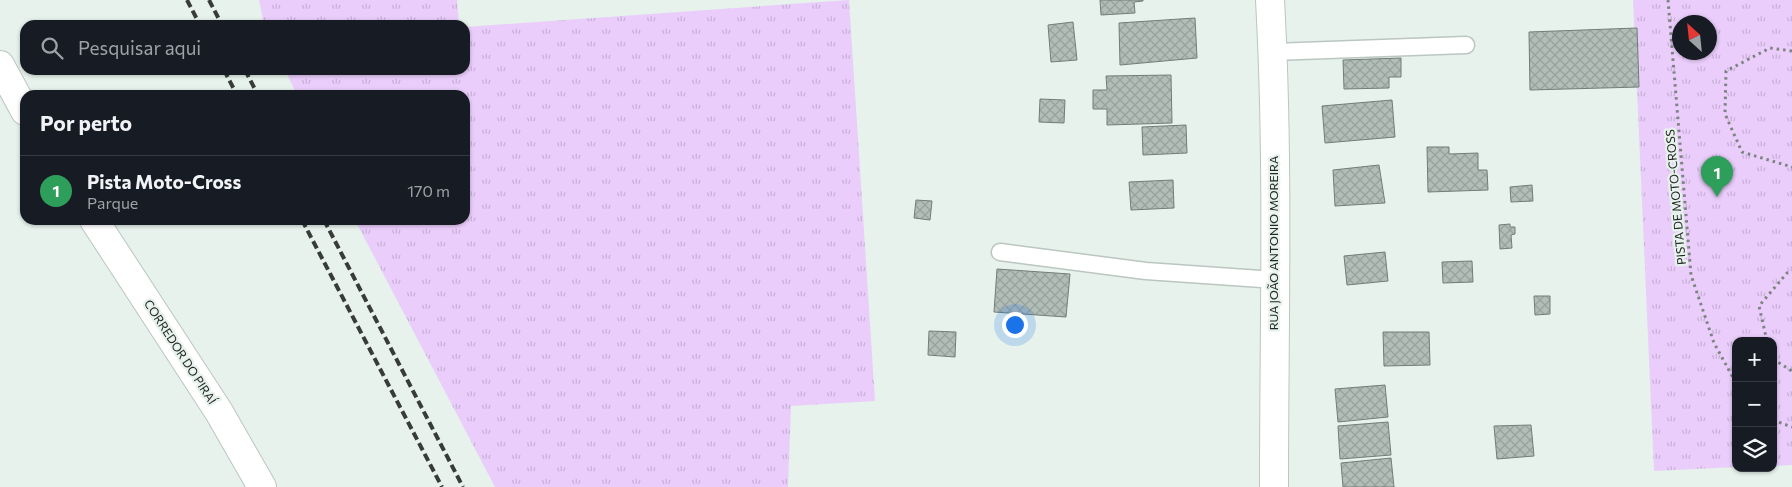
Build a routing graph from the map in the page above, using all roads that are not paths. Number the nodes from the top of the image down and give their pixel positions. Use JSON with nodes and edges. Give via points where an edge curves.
{"nodes":[{"id":1,"x":1270,"y":0,"type":"edge"},
{"id":2,"x":1466,"y":45,"type":"dead end"},
{"id":3,"x":1272,"y":52,"type":"junction"},
{"id":4,"x":0,"y":65,"type":"edge"},
{"id":5,"x":20,"y":103,"type":"edge"},
{"id":6,"x":97,"y":225,"type":"edge"},
{"id":7,"x":1000,"y":252,"type":"dead end"},
{"id":8,"x":1277,"y":280,"type":"junction"},
{"id":9,"x":262,"y":487,"type":"edge"},
{"id":10,"x":1274,"y":487,"type":"edge"}],
"edges":[{"from":1,"to":3,"type":"main road","name":"RUA JOÃO ANTONIO MOREIRA"},
{"from":2,"to":3,"type":"lane"},
{"from":3,"to":8,"type":"main road","name":"RUA JOÃO ANTONIO MOREIRA"},
{"from":4,"to":5,"type":"main road"},
{"from":6,"to":9,"type":"main road","name":"CORREDOR DO PIRAÍ","via":[[219,412]]},
{"from":7,"to":8,"type":"lane","via":[[1146,271]]},
{"from":8,"to":10,"type":"main road","name":"RUA JOÃO ANTONIO MOREIRA"}]}
